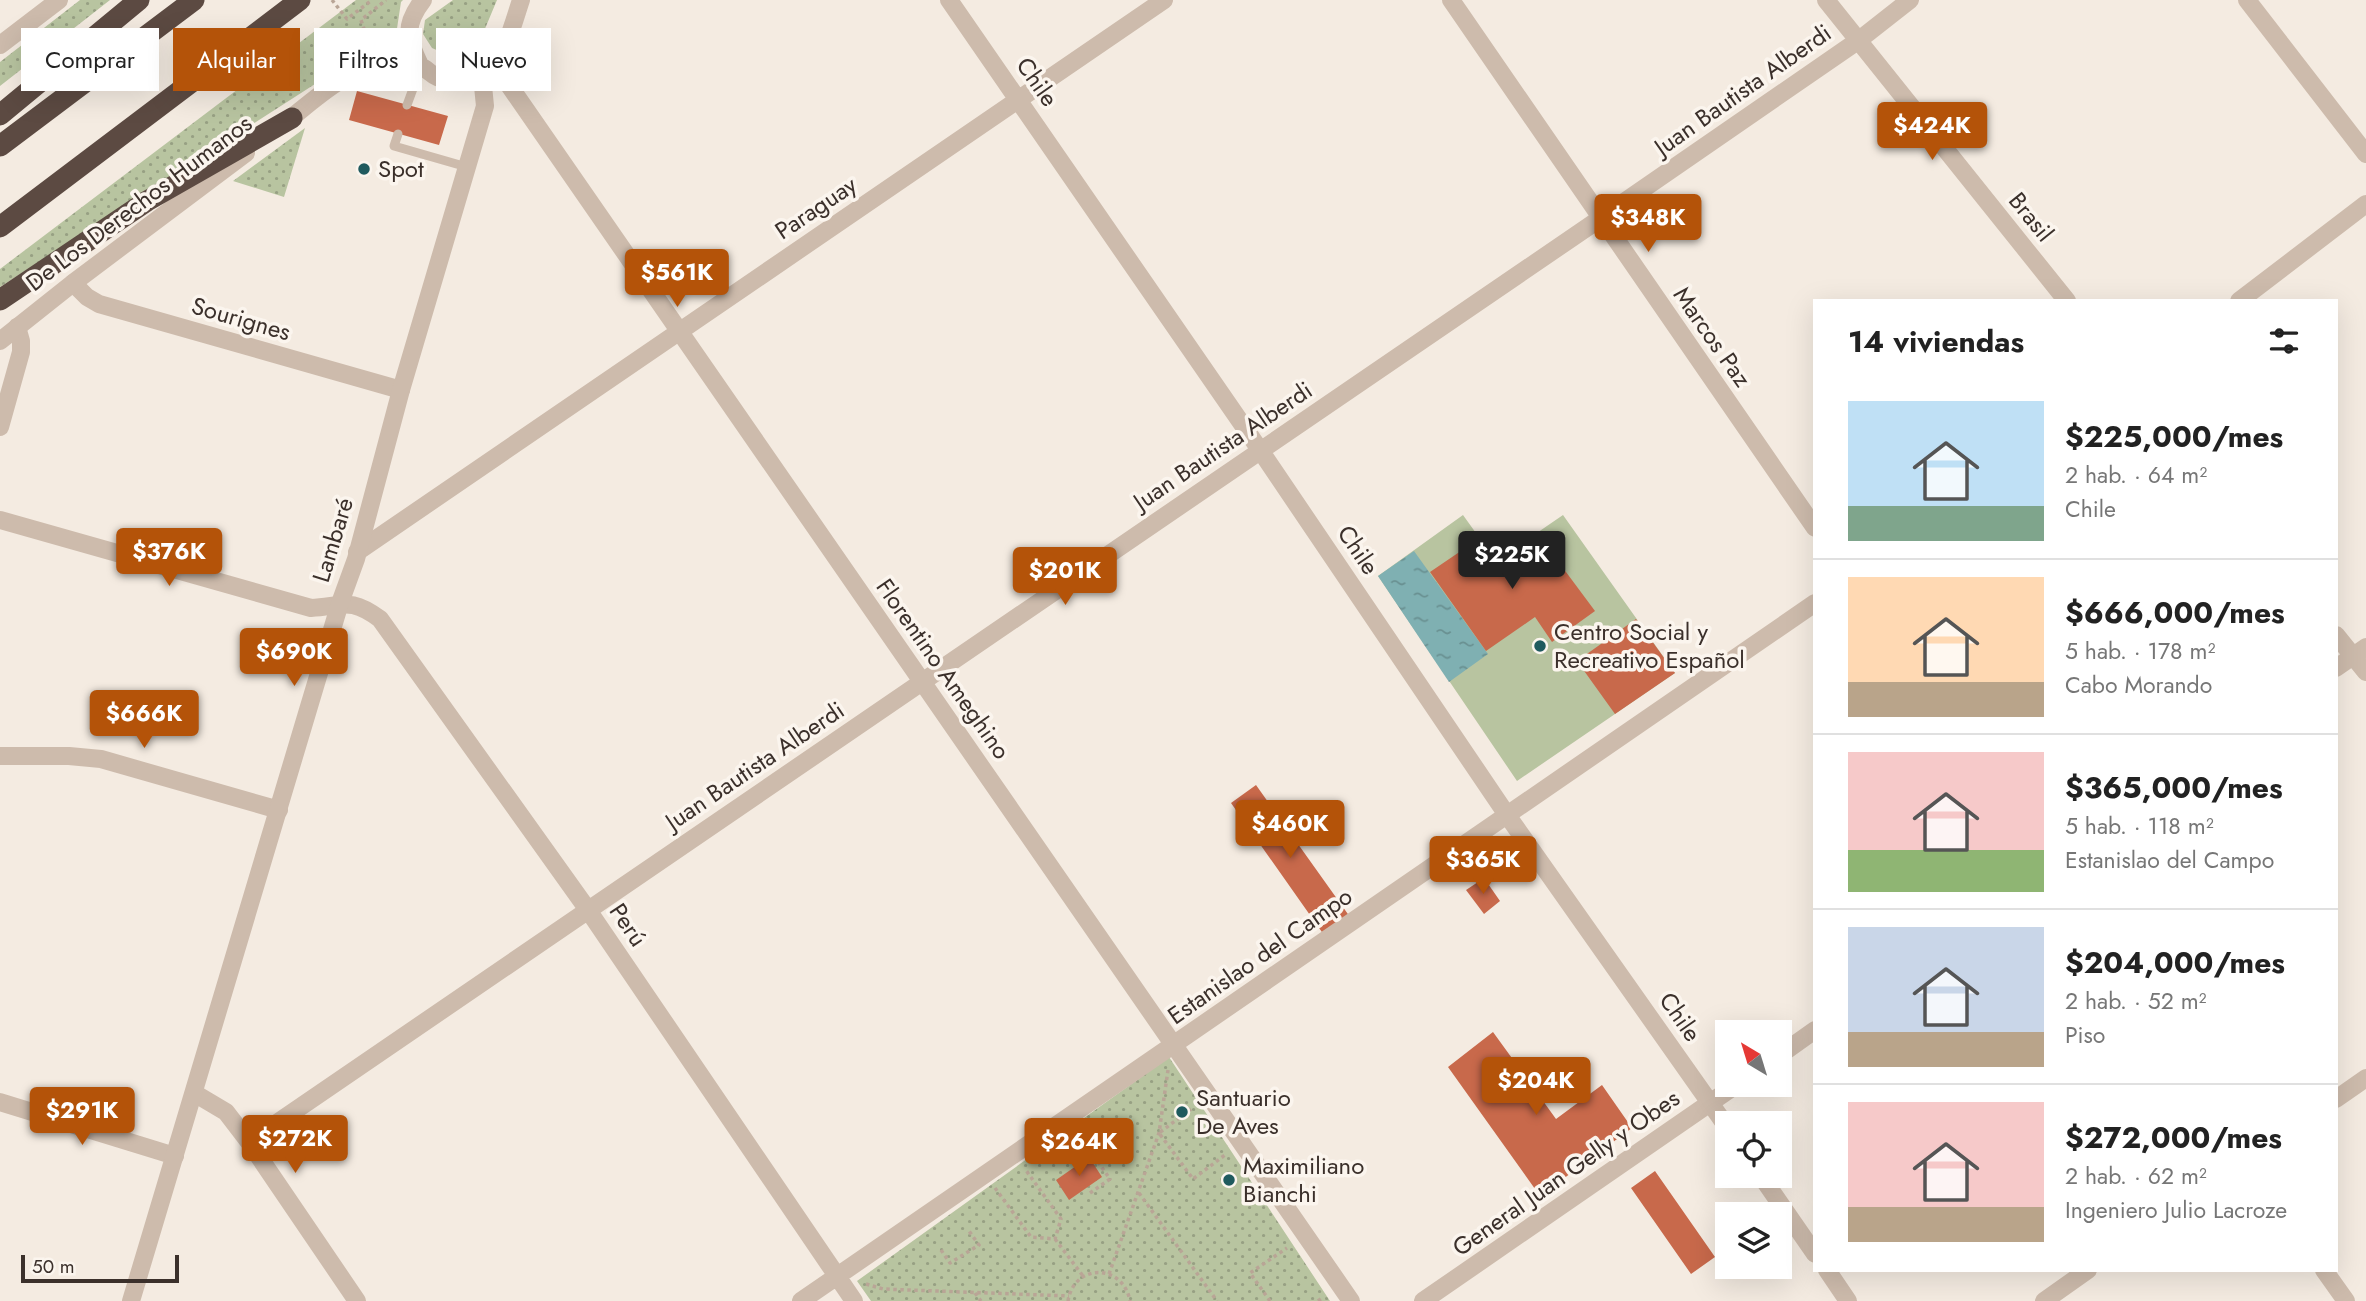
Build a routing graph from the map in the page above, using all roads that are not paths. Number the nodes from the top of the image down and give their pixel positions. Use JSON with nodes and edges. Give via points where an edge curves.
{"nodes":[{"id":1,"x":60,"y":0,"type":"edge"},
{"id":2,"x":139,"y":0,"type":"edge"},
{"id":3,"x":194,"y":0,"type":"edge"},
{"id":4,"x":300,"y":0,"type":"edge"},
{"id":5,"x":423,"y":0,"type":"edge"},
{"id":6,"x":521,"y":0,"type":"edge"},
{"id":7,"x":949,"y":0,"type":"edge"},
{"id":8,"x":1164,"y":0,"type":"edge"},
{"id":9,"x":1451,"y":0,"type":"edge"},
{"id":10,"x":1826,"y":0,"type":"edge"},
{"id":11,"x":1910,"y":0,"type":"edge"},
{"id":12,"x":2246,"y":0,"type":"edge"},
{"id":13,"x":408,"y":28,"type":"edge"},
{"id":14,"x":511,"y":28,"type":"edge"},
{"id":15,"x":1859,"y":40,"type":"junction"},
{"id":16,"x":0,"y":45,"type":"edge"},
{"id":17,"x":422,"y":67,"type":"edge"},
{"id":18,"x":436,"y":77,"type":"edge"},
{"id":19,"x":329,"y":91,"type":"edge"},
{"id":20,"x":413,"y":91,"type":"edge"},
{"id":21,"x":487,"y":91,"type":"edge"},
{"id":22,"x":504,"y":91,"type":"edge"},
{"id":23,"x":1019,"y":99,"type":"junction"},
{"id":24,"x":407,"y":105,"type":"dead end"},
{"id":25,"x":0,"y":115,"type":"edge"},
{"id":26,"x":292,"y":118,"type":"junction"},
{"id":27,"x":398,"y":134,"type":"dead end"},
{"id":28,"x":0,"y":146,"type":"edge"},
{"id":29,"x":2366,"y":154,"type":"edge"},
{"id":30,"x":467,"y":167,"type":"junction"},
{"id":31,"x":2366,"y":204,"type":"edge"},
{"id":32,"x":1601,"y":218,"type":"junction"},
{"id":33,"x":0,"y":227,"type":"edge"},
{"id":34,"x":73,"y":283,"type":"junction"},
{"id":35,"x":2065,"y":299,"type":"edge"},
{"id":36,"x":2242,"y":299,"type":"edge"},
{"id":37,"x":0,"y":300,"type":"edge"},
{"id":38,"x":17,"y":327,"type":"junction"},
{"id":39,"x":680,"y":330,"type":"junction"},
{"id":40,"x":0,"y":341,"type":"edge"},
{"id":41,"x":401,"y":390,"type":"junction"},
{"id":42,"x":0,"y":427,"type":"edge"},
{"id":43,"x":1261,"y":450,"type":"junction"},
{"id":44,"x":0,"y":520,"type":"edge"},
{"id":45,"x":1813,"y":525,"type":"edge"},
{"id":46,"x":357,"y":552,"type":"junction"},
{"id":47,"x":340,"y":603,"type":"junction"},
{"id":48,"x":1813,"y":604,"type":"edge"},
{"id":49,"x":2338,"y":636,"type":"edge"},
{"id":50,"x":2360,"y":652,"type":"edge"},
{"id":51,"x":2338,"y":667,"type":"edge"},
{"id":52,"x":2366,"y":672,"type":"edge"},
{"id":53,"x":922,"y":681,"type":"junction"},
{"id":54,"x":0,"y":756,"type":"edge"},
{"id":55,"x":279,"y":810,"type":"junction"},
{"id":56,"x":1507,"y":815,"type":"junction"},
{"id":57,"x":588,"y":910,"type":"junction"},
{"id":58,"x":1813,"y":1031,"type":"edge"},
{"id":59,"x":1173,"y":1045,"type":"junction"},
{"id":60,"x":1792,"y":1046,"type":"edge"},
{"id":61,"x":2366,"y":1078,"type":"edge"},
{"id":62,"x":194,"y":1093,"type":"junction"},
{"id":63,"x":1719,"y":1097,"type":"edge"},
{"id":64,"x":2338,"y":1098,"type":"edge"},
{"id":65,"x":0,"y":1102,"type":"edge"},
{"id":66,"x":1710,"y":1103,"type":"junction"},
{"id":67,"x":1716,"y":1111,"type":"edge"},
{"id":68,"x":249,"y":1142,"type":"junction"},
{"id":69,"x":174,"y":1156,"type":"junction"},
{"id":70,"x":1769,"y":1188,"type":"edge"},
{"id":71,"x":1813,"y":1251,"type":"edge"},
{"id":72,"x":1827,"y":1272,"type":"edge"},
{"id":73,"x":2085,"y":1272,"type":"edge"},
{"id":74,"x":2325,"y":1272,"type":"edge"},
{"id":75,"x":837,"y":1277,"type":"junction"},
{"id":76,"x":131,"y":1301,"type":"edge"},
{"id":77,"x":357,"y":1301,"type":"edge"},
{"id":78,"x":801,"y":1301,"type":"edge"},
{"id":79,"x":854,"y":1301,"type":"edge"},
{"id":80,"x":1351,"y":1301,"type":"edge"},
{"id":81,"x":1423,"y":1301,"type":"edge"},
{"id":82,"x":1848,"y":1301,"type":"edge"},
{"id":83,"x":2044,"y":1301,"type":"edge"},
{"id":84,"x":2346,"y":1301,"type":"edge"}],
"edges":[{"from":1,"to":16,"type":"street"},
{"from":2,"to":25,"type":"highway"},
{"from":3,"to":28,"type":"highway"},
{"from":4,"to":33,"type":"highway"},
{"from":5,"to":13,"type":"street"},
{"from":6,"to":14,"type":"street","name":"Lambaré"},
{"from":7,"to":23,"type":"street","name":"Chile"},
{"from":8,"to":23,"type":"street","name":"Paraguay"},
{"from":9,"to":32,"type":"street","name":"Marcos Paz"},
{"from":10,"to":15,"type":"street","name":"Brasil"},
{"from":11,"to":15,"type":"street","name":"Juan Bautista Alberdi"},
{"from":12,"to":29,"type":"street"},
{"from":15,"to":32,"type":"street","name":"Juan Bautista Alberdi"},
{"from":15,"to":35,"type":"street","name":"Brasil"},
{"from":17,"to":18,"type":"street","name":"De Los Derechos Humanos"},
{"from":19,"to":26,"type":"street","name":"De Los Derechos Humanos"},
{"from":20,"to":24,"type":"lane"},
{"from":21,"to":30,"type":"street","name":"Lambaré"},
{"from":22,"to":39,"type":"street","name":"Florentino Ameghino"},
{"from":23,"to":39,"type":"street","name":"Paraguay"},
{"from":23,"to":43,"type":"street","name":"Chile"},
{"from":26,"to":34,"type":"street","name":"De Los Derechos Humanos"},
{"from":26,"to":37,"type":"highway","via":[[147,201]]},
{"from":27,"to":30,"type":"lane","via":[[394,146]]},
{"from":30,"to":41,"type":"street","name":"Lambaré"},
{"from":31,"to":36,"type":"street"},
{"from":32,"to":43,"type":"street","name":"Juan Bautista Alberdi"},
{"from":32,"to":45,"type":"street","name":"Marcos Paz"},
{"from":34,"to":38,"type":"street","name":"De Los Derechos Humanos"},
{"from":34,"to":41,"type":"street","name":"Sourignes","via":[[99,304]]},
{"from":38,"to":40,"type":"street","name":"De Los Derechos Humanos"},
{"from":38,"to":42,"type":"street","via":[[21,352]]},
{"from":39,"to":46,"type":"street","name":"Paraguay"},
{"from":39,"to":53,"type":"street","name":"Florentino Ameghino"},
{"from":41,"to":46,"type":"street","name":"Lambaré"},
{"from":43,"to":53,"type":"street","name":"Juan Bautista Alberdi"},
{"from":43,"to":56,"type":"street","name":"Chile"},
{"from":44,"to":47,"type":"street","via":[[311,608]]},
{"from":46,"to":47,"type":"street","name":"Lambaré"},
{"from":47,"to":55,"type":"street","name":"Lambaré"},
{"from":47,"to":57,"type":"street","name":"Perú","via":[[365,608],[380,619]]},
{"from":48,"to":56,"type":"street","name":"Estanislao del Campo"},
{"from":49,"to":50,"type":"street"},
{"from":50,"to":51,"type":"street"},
{"from":50,"to":52,"type":"street"},
{"from":53,"to":57,"type":"street","name":"Juan Bautista Alberdi"},
{"from":53,"to":59,"type":"street","name":"Florentino Ameghino"},
{"from":54,"to":55,"type":"street","via":[[101,759]]},
{"from":55,"to":62,"type":"street","name":"Lambaré"},
{"from":56,"to":59,"type":"street","name":"Estanislao del Campo"},
{"from":56,"to":66,"type":"street","name":"Chile"},
{"from":57,"to":68,"type":"street","name":"Juan Bautista Alberdi"},
{"from":57,"to":75,"type":"street","name":"Perú"},
{"from":58,"to":60,"type":"street"},
{"from":59,"to":75,"type":"street","name":"Estanislao del Campo"},
{"from":59,"to":80,"type":"street","name":"Florentino Ameghino"},
{"from":61,"to":64,"type":"street"},
{"from":62,"to":68,"type":"street","via":[[226,1112]]},
{"from":62,"to":69,"type":"street","name":"Lambaré"},
{"from":63,"to":66,"type":"street","name":"General Juan Gelly y Obes"},
{"from":65,"to":69,"type":"street"},
{"from":66,"to":67,"type":"street","name":"Chile"},
{"from":66,"to":81,"type":"street","name":"General Juan Gelly y Obes"},
{"from":68,"to":77,"type":"street"},
{"from":69,"to":76,"type":"street","name":"Lambaré"},
{"from":70,"to":71,"type":"street"},
{"from":72,"to":82,"type":"street"},
{"from":73,"to":83,"type":"street"},
{"from":74,"to":84,"type":"street"},
{"from":75,"to":78,"type":"street","name":"Estanislao del Campo"},
{"from":75,"to":79,"type":"street","name":"Perú"}]}
